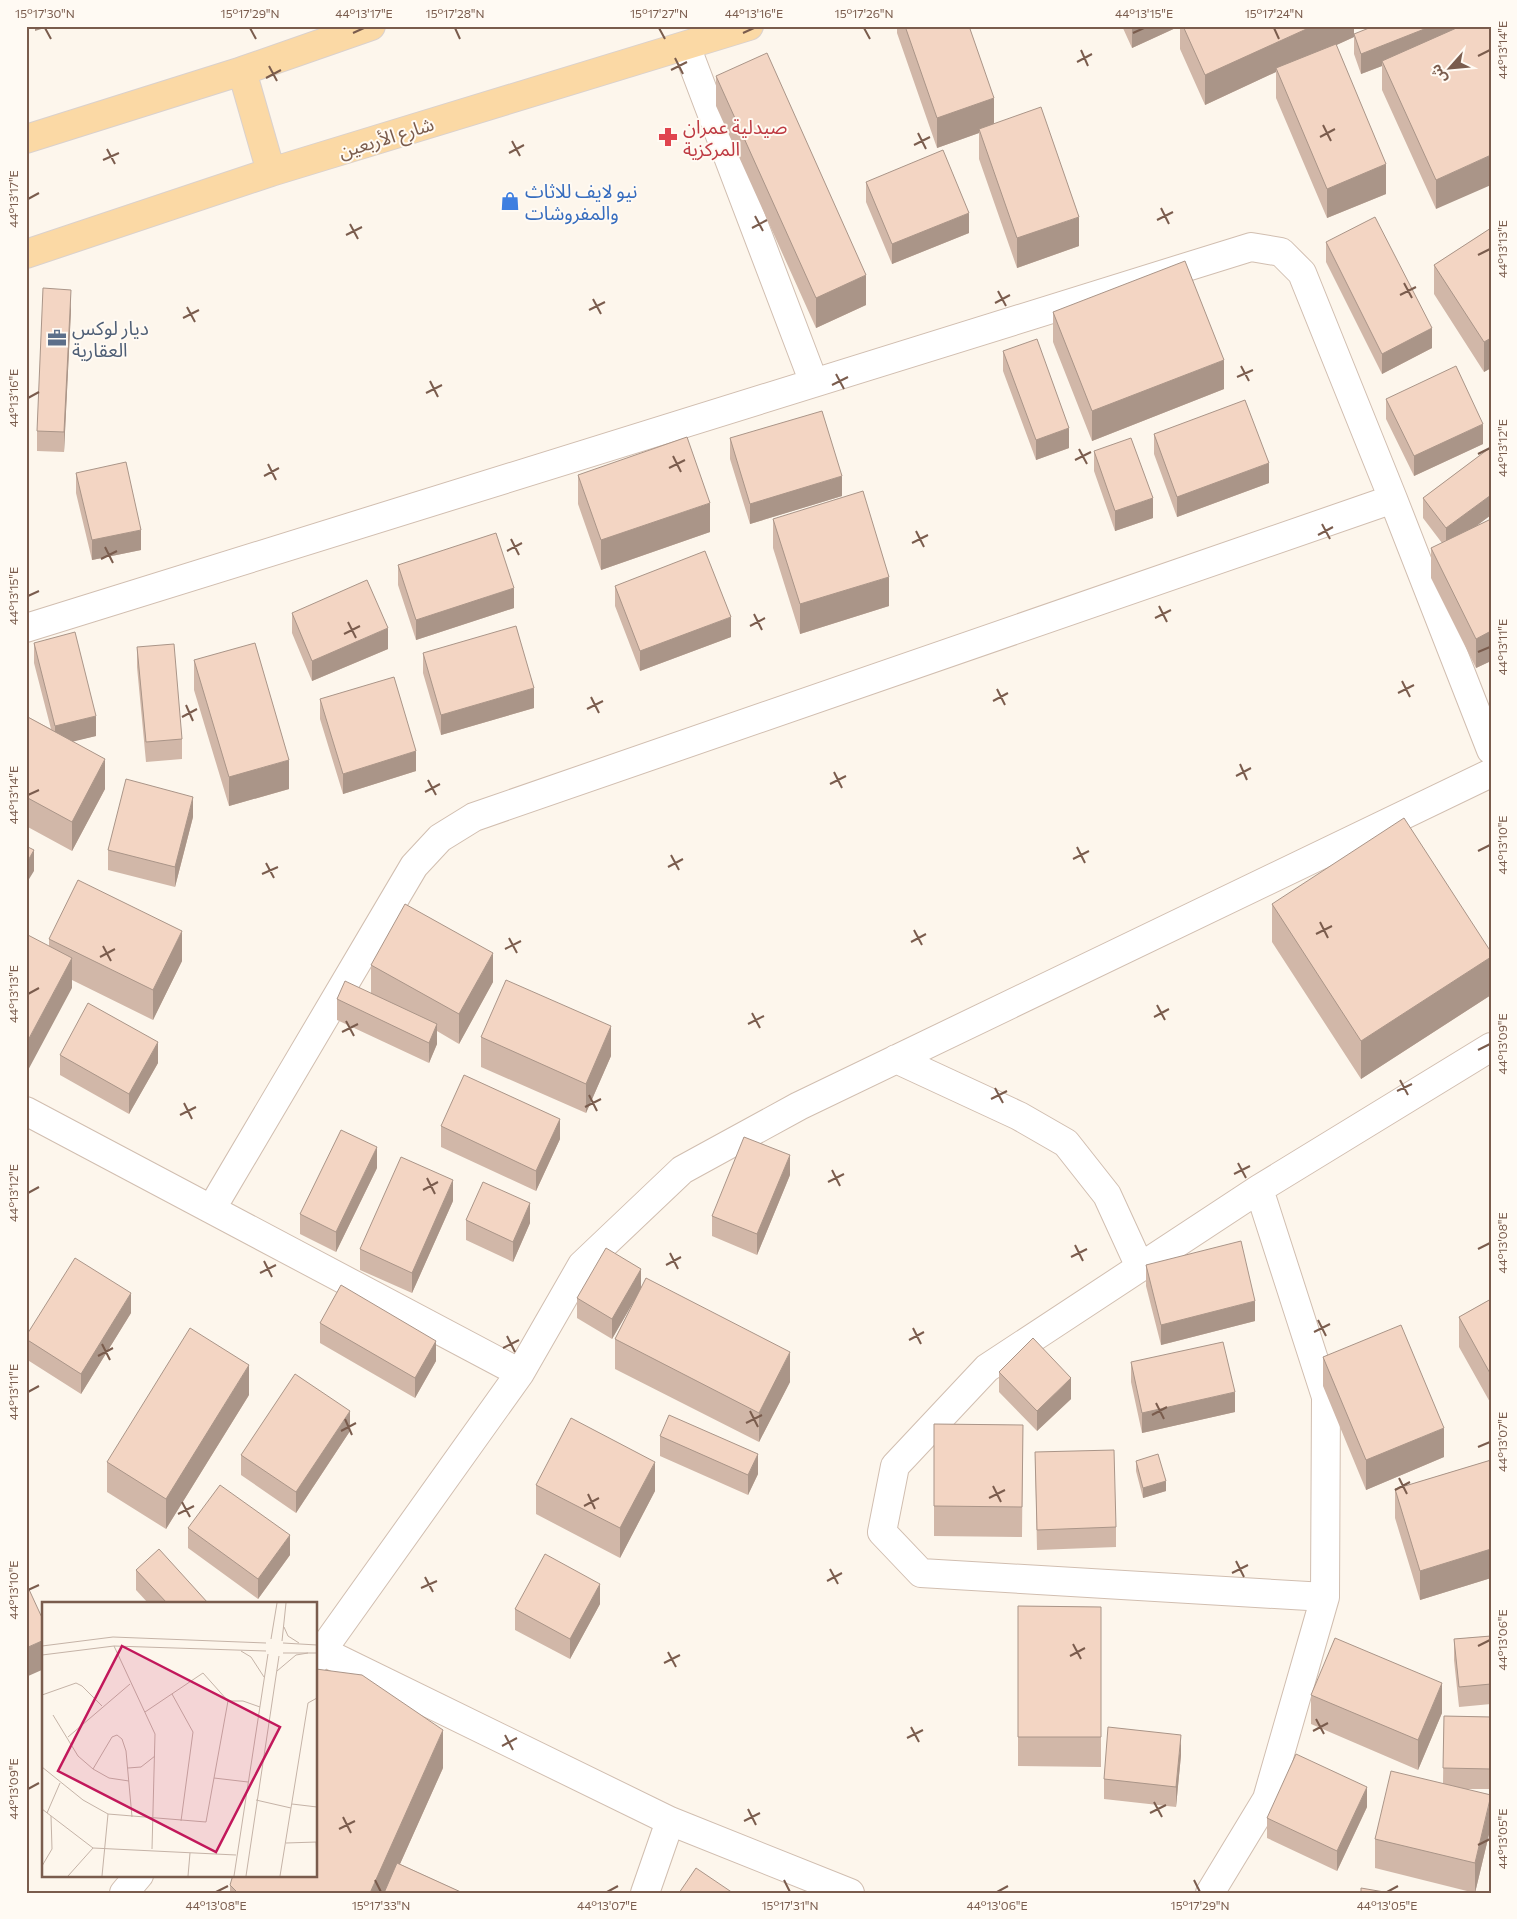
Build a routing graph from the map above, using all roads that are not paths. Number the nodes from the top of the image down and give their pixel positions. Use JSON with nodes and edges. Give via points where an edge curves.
{"nodes":[{"id":1,"x":371,"y":26,"type":"edge"},
{"id":2,"x":748,"y":26,"type":"edge"},
{"id":3,"x":686,"y":46,"type":"junction"},
{"id":4,"x":242,"y":70,"type":"junction"},
{"id":5,"x":26,"y":139,"type":"edge"},
{"id":6,"x":270,"y":172,"type":"junction"},
{"id":7,"x":26,"y":254,"type":"edge"},
{"id":8,"x":814,"y":383,"type":"junction"},
{"id":9,"x":1393,"y":498,"type":"junction"},
{"id":10,"x":26,"y":628,"type":"edge"},
{"id":11,"x":1491,"y":750,"type":"edge"},
{"id":12,"x":1491,"y":773,"type":"edge"},
{"id":13,"x":1491,"y":1047,"type":"edge"},
{"id":14,"x":896,"y":1059,"type":"junction"},
{"id":15,"x":26,"y":1111,"type":"edge"},
{"id":16,"x":1259,"y":1189,"type":"junction"},
{"id":17,"x":212,"y":1208,"type":"junction"},
{"id":18,"x":1140,"y":1267,"type":"junction"},
{"id":19,"x":520,"y":1373,"type":"junction"},
{"id":20,"x":1325,"y":1597,"type":"junction"},
{"id":21,"x":319,"y":1655,"type":"edge"},
{"id":22,"x":670,"y":1821,"type":"junction"},
{"id":23,"x":138,"y":1876,"type":"edge"},
{"id":24,"x":124,"y":1893,"type":"edge"},
{"id":25,"x":645,"y":1893,"type":"edge"},
{"id":26,"x":850,"y":1893,"type":"edge"},
{"id":27,"x":1210,"y":1893,"type":"edge"}],
"edges":[{"from":1,"to":4,"type":"main road"},
{"from":2,"to":3,"type":"main road","name":"شارع الأربعين"},
{"from":3,"to":6,"type":"main road","name":"شارع الأربعين"},
{"from":3,"to":8,"type":"street"},
{"from":4,"to":5,"type":"main road"},
{"from":4,"to":6,"type":"main road"},
{"from":6,"to":7,"type":"main road","name":"شارع الأربعين"},
{"from":8,"to":9,"type":"street","via":[[1251,246],[1281,252],[1302,273]]},
{"from":8,"to":10,"type":"street"},
{"from":9,"to":11,"type":"street"},
{"from":9,"to":17,"type":"street","via":[[474,817],[440,838],[414,866]]},
{"from":12,"to":14,"type":"street"},
{"from":13,"to":16,"type":"street"},
{"from":14,"to":18,"type":"street","via":[[1019,1116],[1066,1143],[1106,1195]]},
{"from":14,"to":19,"type":"street","via":[[799,1106],[682,1170],[582,1265]]},
{"from":15,"to":17,"type":"street"},
{"from":16,"to":18,"type":"street"},
{"from":16,"to":20,"type":"street","via":[[1326,1397]]},
{"from":17,"to":19,"type":"street"},
{"from":18,"to":20,"type":"street","via":[[987,1368],[895,1466],[882,1532],[921,1573]]},
{"from":19,"to":21,"type":"street"},
{"from":20,"to":27,"type":"street","via":[[1267,1799]]},
{"from":21,"to":22,"type":"street"},
{"from":22,"to":25,"type":"street"},
{"from":22,"to":26,"type":"street"},
{"from":23,"to":24,"type":"street"}]}
